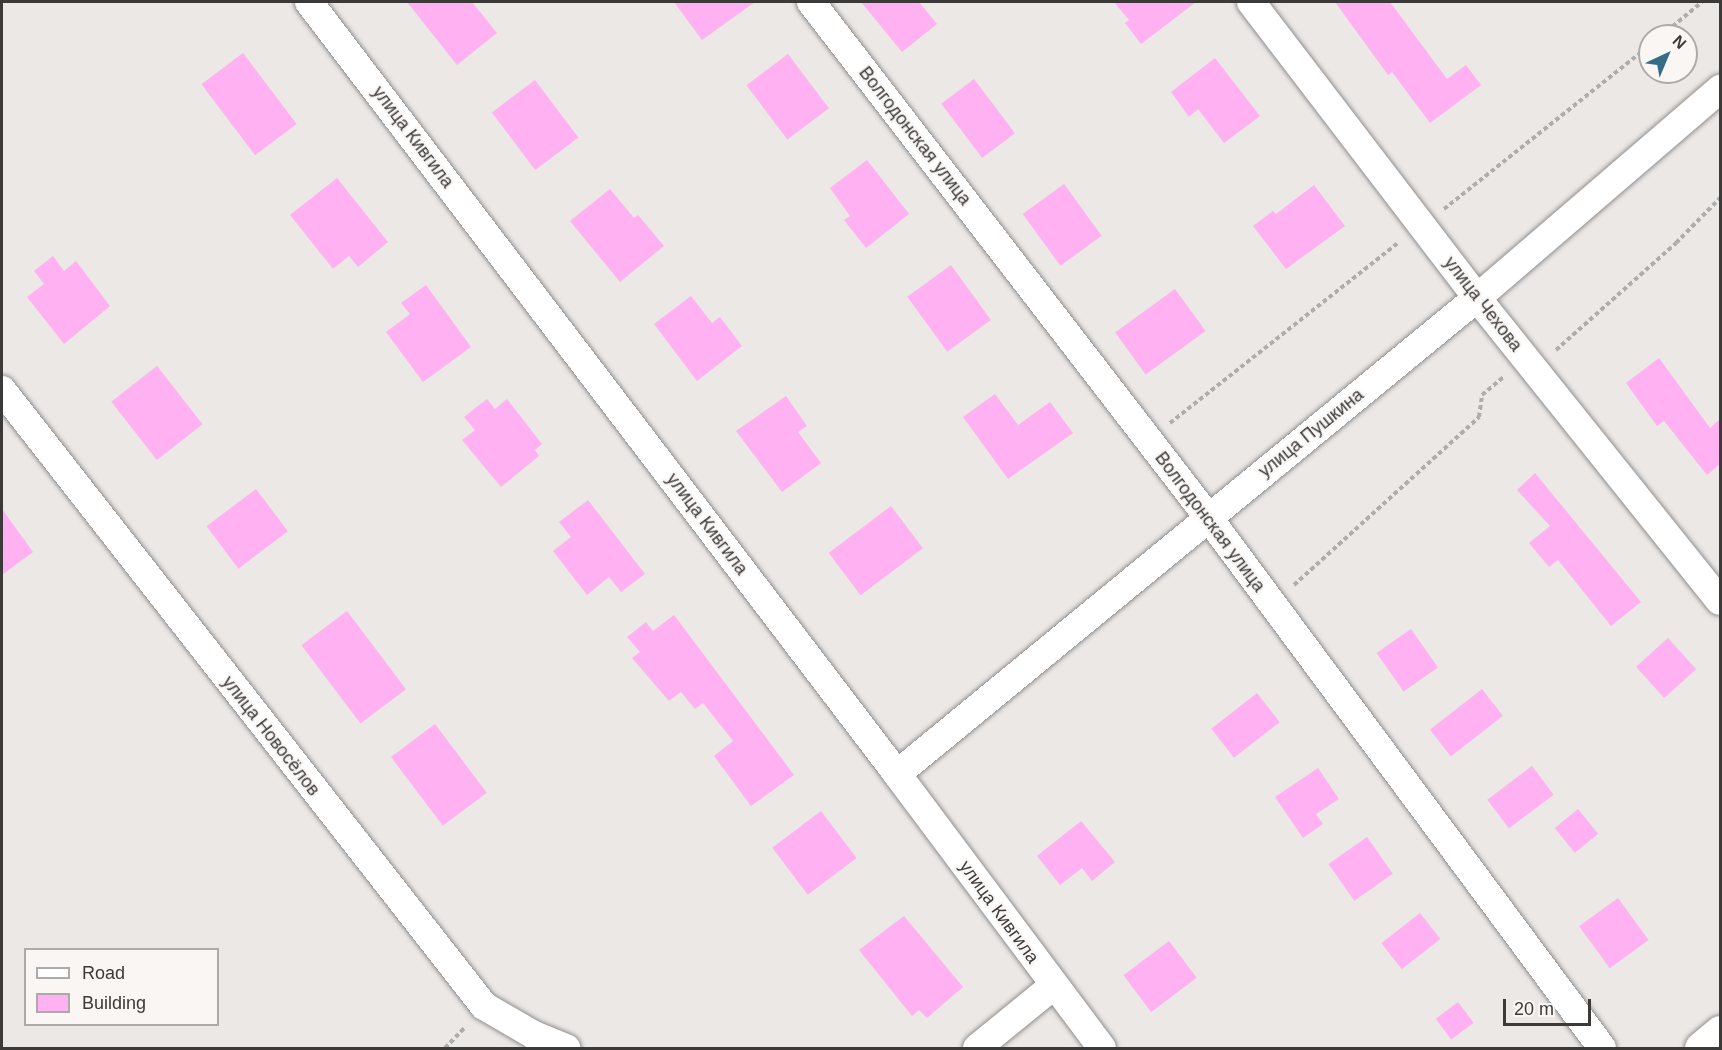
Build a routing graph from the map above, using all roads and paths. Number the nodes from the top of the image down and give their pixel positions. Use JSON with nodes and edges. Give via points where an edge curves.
{"nodes":[{"id":1,"x":309,"y":2,"type":"edge"},
{"id":2,"x":812,"y":2,"type":"edge"},
{"id":3,"x":1251,"y":2,"type":"edge"},
{"id":4,"x":1702,"y":2,"type":"edge"},
{"id":5,"x":1675,"y":24,"type":"edge"},
{"id":6,"x":1720,"y":88,"type":"edge"},
{"id":7,"x":1720,"y":198,"type":"edge"},
{"id":8,"x":1477,"y":298,"type":"junction"},
{"id":9,"x":1534,"y":369,"type":"junction"},
{"id":10,"x":2,"y":390,"type":"edge"},
{"id":11,"x":1208,"y":517,"type":"junction"},
{"id":12,"x":1720,"y":601,"type":"edge"},
{"id":13,"x":1272,"y":605,"type":"junction"},
{"id":14,"x":897,"y":774,"type":"junction"},
{"id":15,"x":1053,"y":986,"type":"junction"},
{"id":16,"x":1720,"y":1032,"type":"edge"},
{"id":17,"x":567,"y":1048,"type":"edge"},
{"id":18,"x":977,"y":1048,"type":"edge"},
{"id":19,"x":1102,"y":1048,"type":"edge"},
{"id":20,"x":1602,"y":1048,"type":"edge"},
{"id":21,"x":1701,"y":1048,"type":"edge"}],
"edges":[{"from":1,"to":14,"type":"street","name":"улица Кивгила"},
{"from":2,"to":11,"type":"street","name":"Волгодонская улица"},
{"from":3,"to":8,"type":"street","name":"улица Чехова"},
{"from":4,"to":5,"type":"path"},
{"from":6,"to":8,"type":"street","name":"улица Пушкина"},
{"from":7,"to":9,"type":"path","via":[[1676,243]]},
{"from":8,"to":9,"type":"street","name":"улица Чехова"},
{"from":8,"to":11,"type":"street","name":"улица Пушкина"},
{"from":9,"to":12,"type":"street","name":"улица Чехова"},
{"from":9,"to":13,"type":"path","via":[[1504,376],[1482,395],[1479,417]]},
{"from":10,"to":17,"type":"street","name":"улица Новосёлов","via":[[484,1006],[534,1035]]},
{"from":11,"to":13,"type":"street","name":"Волгодонская улица"},
{"from":11,"to":14,"type":"street","name":"улица Пушкина"},
{"from":13,"to":20,"type":"street","name":"Волгодонская улица"},
{"from":14,"to":15,"type":"street","name":"улица Кивгила"},
{"from":15,"to":18,"type":"street"},
{"from":15,"to":19,"type":"street","name":"улица Кивгила"},
{"from":16,"to":21,"type":"street"}]}
